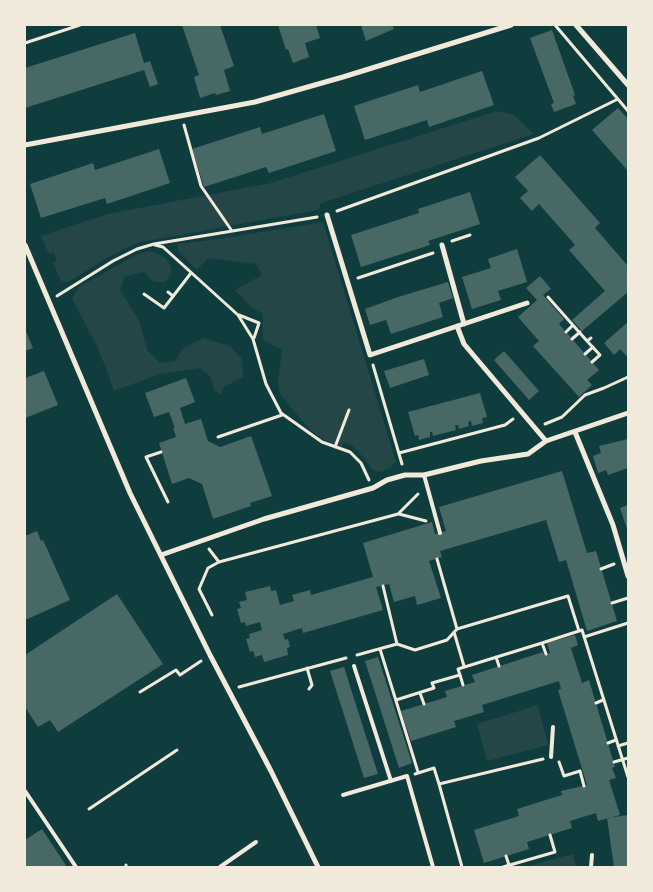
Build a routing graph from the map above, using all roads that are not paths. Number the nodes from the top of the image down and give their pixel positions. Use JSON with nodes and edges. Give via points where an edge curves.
{"nodes":[{"id":1,"x":510,"y":25,"type":"edge"},
{"id":2,"x":576,"y":25,"type":"edge"},
{"id":3,"x":628,"y":85,"type":"edge"},
{"id":4,"x":25,"y":145,"type":"edge"},
{"id":5,"x":327,"y":215,"type":"road end"},
{"id":6,"x":25,"y":245,"type":"edge"},
{"id":7,"x":442,"y":245,"type":"road end"},
{"id":8,"x":527,"y":303,"type":"dead end"},
{"id":9,"x":464,"y":324,"type":"junction"},
{"id":10,"x":457,"y":326,"type":"junction"},
{"id":11,"x":628,"y":413,"type":"edge"},
{"id":12,"x":576,"y":432,"type":"junction"},
{"id":13,"x":546,"y":441,"type":"junction"},
{"id":14,"x":424,"y":475,"type":"junction"},
{"id":15,"x":440,"y":532,"type":"dead end"},
{"id":16,"x":161,"y":555,"type":"junction"},
{"id":17,"x":628,"y":576,"type":"edge"},
{"id":18,"x":354,"y":666,"type":"dead end"},
{"id":19,"x":553,"y":727,"type":"dead end"},
{"id":20,"x":551,"y":757,"type":"road end"},
{"id":21,"x":391,"y":781,"type":"junction"},
{"id":22,"x":25,"y":792,"type":"edge"},
{"id":23,"x":343,"y":795,"type":"dead end"},
{"id":24,"x":256,"y":842,"type":"dead end"},
{"id":25,"x":592,"y":855,"type":"dead end"},
{"id":26,"x":76,"y":867,"type":"edge"},
{"id":27,"x":220,"y":867,"type":"edge"},
{"id":28,"x":318,"y":867,"type":"edge"},
{"id":29,"x":433,"y":867,"type":"edge"},
{"id":30,"x":591,"y":867,"type":"edge"}],
"edges":[{"from":1,"to":4,"type":"street","via":[[255,102]]},
{"from":2,"to":3,"type":"street"},
{"from":5,"to":10,"type":"street","via":[[370,355]]},
{"from":6,"to":16,"type":"street","via":[[130,493]]},
{"from":7,"to":9,"type":"street"},
{"from":8,"to":9,"type":"street"},
{"from":9,"to":10,"type":"street"},
{"from":10,"to":13,"type":"street","via":[[464,344]]},
{"from":11,"to":12,"type":"street"},
{"from":12,"to":13,"type":"street"},
{"from":12,"to":17,"type":"street","via":[[613,525]]},
{"from":13,"to":14,"type":"street","via":[[528,454]]},
{"from":14,"to":15,"type":"lane"},
{"from":14,"to":16,"type":"street","via":[[405,475],[387,480],[373,488],[264,519]]},
{"from":16,"to":28,"type":"street"},
{"from":18,"to":21,"type":"lane"},
{"from":19,"to":20,"type":"lane"},
{"from":21,"to":23,"type":"lane"},
{"from":21,"to":29,"type":"lane","via":[[407,776]]},
{"from":22,"to":26,"type":"lane"},
{"from":24,"to":27,"type":"lane"},
{"from":25,"to":30,"type":"lane"}]}
